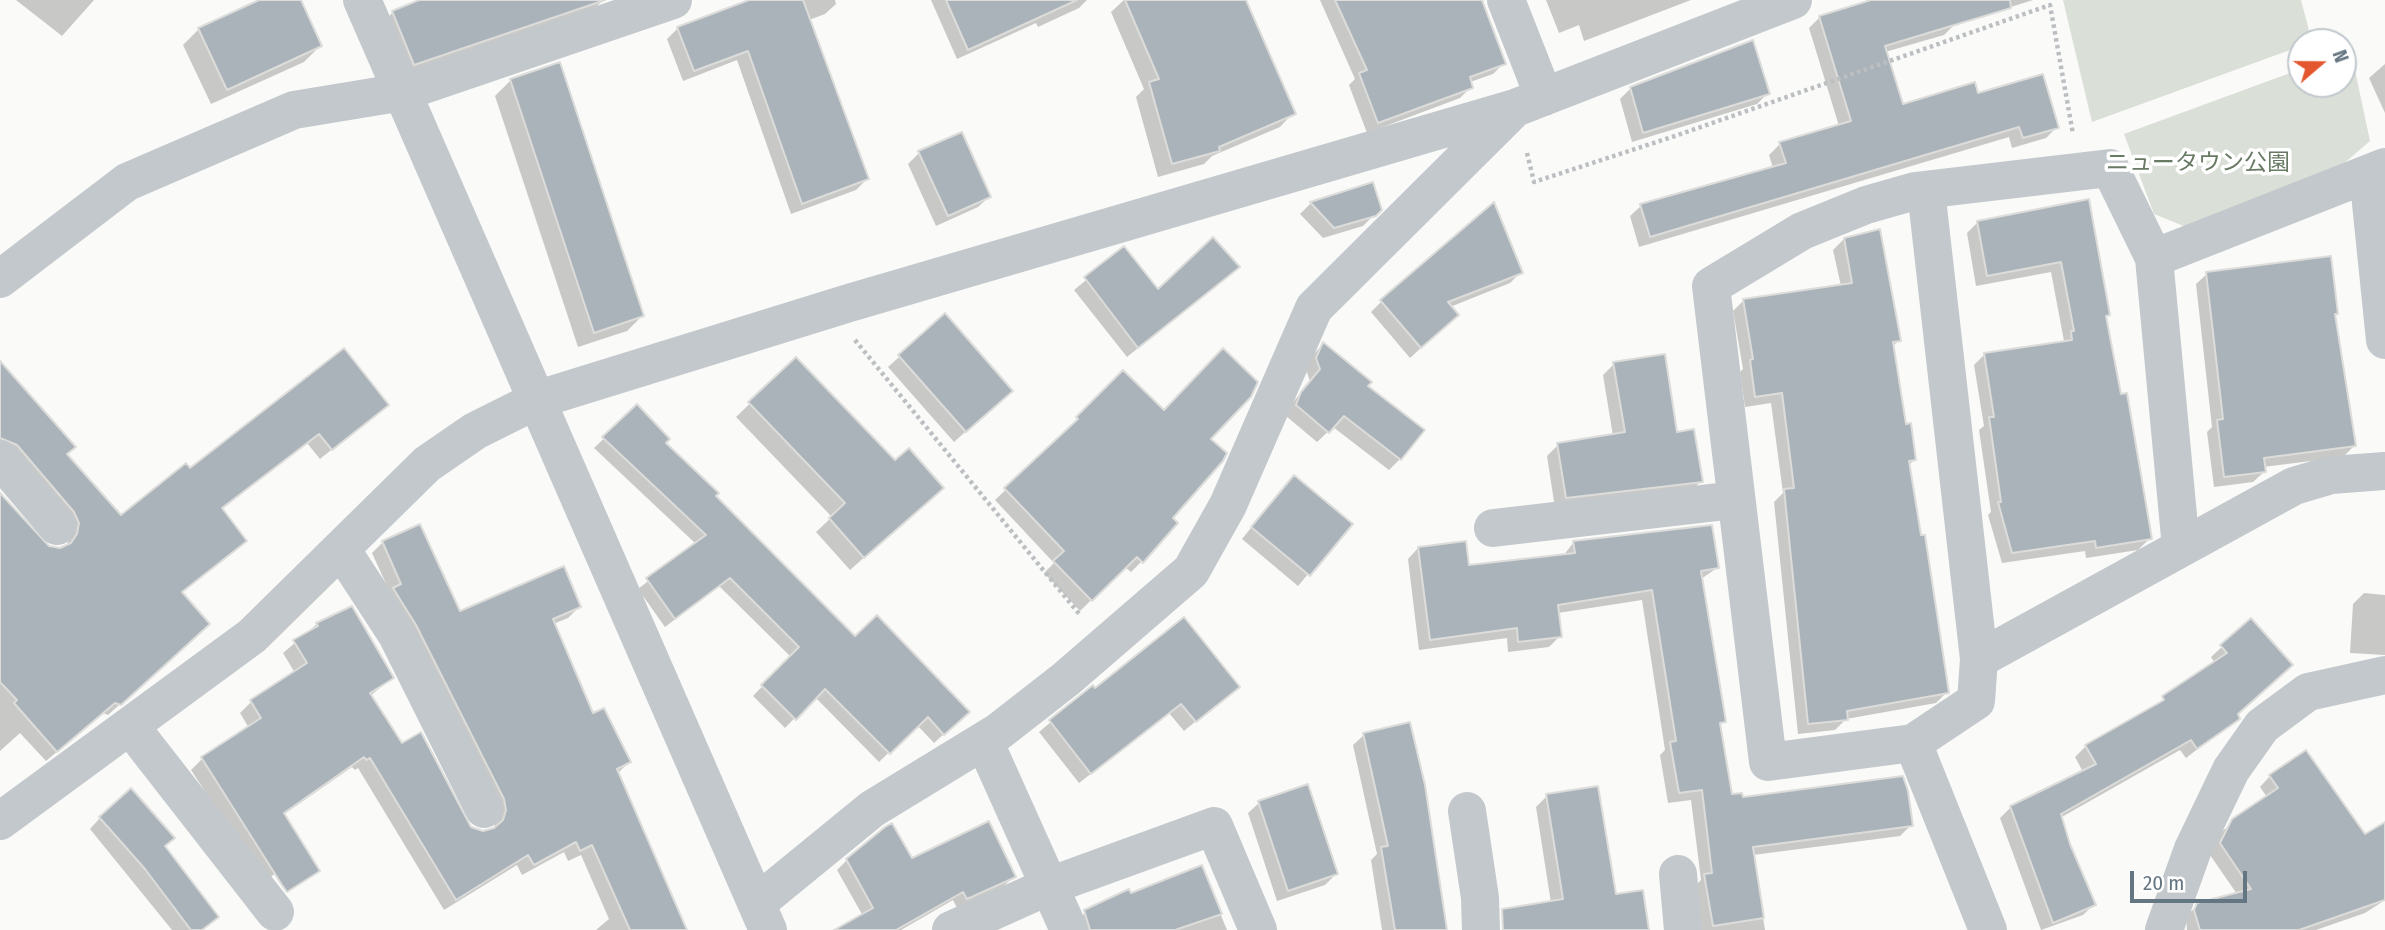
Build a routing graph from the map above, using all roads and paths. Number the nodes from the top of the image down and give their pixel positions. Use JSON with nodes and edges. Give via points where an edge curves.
{"nodes":[{"id":1,"x":362,"y":0,"type":"edge"},
{"id":2,"x":673,"y":0,"type":"edge"},
{"id":3,"x":1506,"y":0,"type":"edge"},
{"id":4,"x":1793,"y":0,"type":"edge"},
{"id":5,"x":402,"y":92,"type":"junction"},
{"id":6,"x":1530,"y":103,"type":"junction"},
{"id":7,"x":2376,"y":171,"type":"edge"},
{"id":8,"x":2080,"y":172,"type":"junction"},
{"id":9,"x":1534,"y":181,"type":"dead end"},
{"id":10,"x":1926,"y":190,"type":"junction"},
{"id":11,"x":2154,"y":258,"type":"junction"},
{"id":12,"x":0,"y":279,"type":"edge"},
{"id":13,"x":830,"y":309,"type":"junction"},
{"id":14,"x":2385,"y":340,"type":"edge"},
{"id":15,"x":539,"y":399,"type":"junction"},
{"id":16,"x":0,"y":459,"type":"edge"},
{"id":17,"x":2385,"y":471,"type":"edge"},
{"id":18,"x":1735,"y":500,"type":"junction"},
{"id":19,"x":57,"y":527,"type":"dead end"},
{"id":20,"x":1493,"y":528,"type":"dead end"},
{"id":21,"x":2181,"y":548,"type":"junction"},
{"id":22,"x":341,"y":549,"type":"junction"},
{"id":23,"x":1105,"y":646,"type":"junction"},
{"id":24,"x":1979,"y":659,"type":"junction"},
{"id":25,"x":2385,"y":675,"type":"edge"},
{"id":26,"x":130,"y":726,"type":"junction"},
{"id":27,"x":984,"y":741,"type":"junction"},
{"id":28,"x":1913,"y":743,"type":"junction"},
{"id":29,"x":484,"y":809,"type":"dead end"},
{"id":30,"x":1467,"y":811,"type":"dead end"},
{"id":31,"x":0,"y":821,"type":"edge"},
{"id":32,"x":1678,"y":874,"type":"dead end"},
{"id":33,"x":1049,"y":886,"type":"junction"},
{"id":34,"x":275,"y":912,"type":"dead end"},
{"id":35,"x":763,"y":917,"type":"edge"},
{"id":36,"x":951,"y":930,"type":"edge"},
{"id":37,"x":1069,"y":930,"type":"edge"},
{"id":38,"x":1258,"y":930,"type":"edge"},
{"id":39,"x":1481,"y":930,"type":"edge"},
{"id":40,"x":1683,"y":930,"type":"edge"},
{"id":41,"x":1988,"y":930,"type":"edge"},
{"id":42,"x":2164,"y":930,"type":"edge"}],
"edges":[{"from":1,"to":5,"type":"street"},
{"from":2,"to":5,"type":"street"},
{"from":3,"to":6,"type":"street"},
{"from":4,"to":6,"type":"street"},
{"from":5,"to":12,"type":"street","via":[[294,110],[127,182]]},
{"from":5,"to":15,"type":"street"},
{"from":6,"to":13,"type":"street"},
{"from":6,"to":23,"type":"street","via":[[1314,309],[1228,505],[1191,571]]},
{"from":7,"to":11,"type":"street"},
{"from":7,"to":14,"type":"street"},
{"from":8,"to":9,"type":"path","via":[[2050,5]]},
{"from":8,"to":10,"type":"street"},
{"from":8,"to":11,"type":"street","via":[[2110,168]]},
{"from":10,"to":18,"type":"street","via":[[1866,205],[1802,231],[1711,286]]},
{"from":10,"to":24,"type":"street"},
{"from":11,"to":21,"type":"street"},
{"from":13,"to":15,"type":"street"},
{"from":13,"to":23,"type":"path"},
{"from":15,"to":22,"type":"street","via":[[475,431],[427,464]]},
{"from":15,"to":35,"type":"street"},
{"from":16,"to":19,"type":"street"},
{"from":17,"to":21,"type":"street","via":[[2331,475],[2294,486]]},
{"from":18,"to":20,"type":"street"},
{"from":18,"to":28,"type":"street","via":[[1768,762]]},
{"from":21,"to":24,"type":"street"},
{"from":22,"to":26,"type":"street","via":[[252,636]]},
{"from":22,"to":29,"type":"street","via":[[397,635]]},
{"from":23,"to":27,"type":"street"},
{"from":24,"to":28,"type":"street","via":[[1976,701]]},
{"from":25,"to":42,"type":"street","via":[[2308,692],[2262,726],[2225,781],[2193,849]]},
{"from":26,"to":31,"type":"street"},
{"from":26,"to":34,"type":"street"},
{"from":27,"to":33,"type":"street"},
{"from":27,"to":35,"type":"street","via":[[872,809]]},
{"from":28,"to":41,"type":"street"},
{"from":30,"to":39,"type":"street"},
{"from":32,"to":40,"type":"street"},
{"from":33,"to":36,"type":"street"},
{"from":33,"to":37,"type":"street"},
{"from":33,"to":38,"type":"street","via":[[1214,826]]}]}
